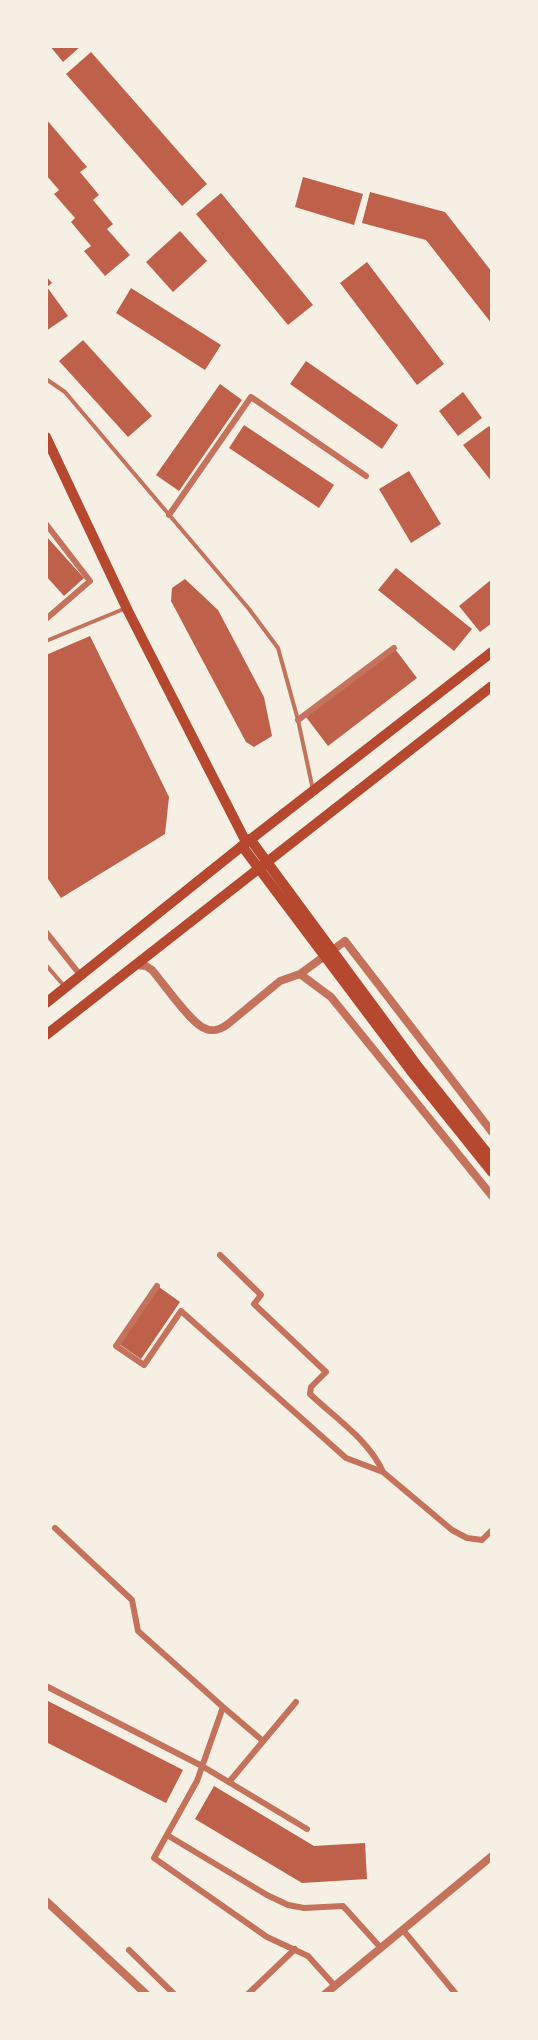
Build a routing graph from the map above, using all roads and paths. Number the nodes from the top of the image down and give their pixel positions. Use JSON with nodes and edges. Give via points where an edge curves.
{"nodes":[{"id":1,"x":46,"y":379,"type":"edge"},
{"id":2,"x":46,"y":437,"type":"edge"},
{"id":3,"x":366,"y":476,"type":"dead end"},
{"id":4,"x":169,"y":515,"type":"junction"},
{"id":5,"x":46,"y":524,"type":"edge"},
{"id":6,"x":126,"y":608,"type":"junction"},
{"id":7,"x":46,"y":619,"type":"edge"},
{"id":8,"x":46,"y":640,"type":"edge"},
{"id":9,"x":394,"y":648,"type":"dead end"},
{"id":10,"x":492,"y":652,"type":"edge"},
{"id":11,"x":491,"y":687,"type":"edge"},
{"id":12,"x":298,"y":720,"type":"junction"},
{"id":13,"x":313,"y":790,"type":"junction"},
{"id":14,"x":246,"y":842,"type":"junction"},
{"id":15,"x":263,"y":866,"type":"junction"},
{"id":16,"x":310,"y":929,"type":"junction"},
{"id":17,"x":46,"y":932,"type":"edge"},
{"id":18,"x":46,"y":965,"type":"edge"},
{"id":19,"x":137,"y":965,"type":"junction"},
{"id":20,"x":300,"y":974,"type":"junction"},
{"id":21,"x":81,"y":975,"type":"junction"},
{"id":22,"x":66,"y":988,"type":"junction"},
{"id":23,"x":46,"y":1004,"type":"edge"},
{"id":24,"x":46,"y":1035,"type":"edge"},
{"id":25,"x":492,"y":1132,"type":"edge"},
{"id":26,"x":492,"y":1159,"type":"edge"},
{"id":27,"x":492,"y":1173,"type":"edge"},
{"id":28,"x":492,"y":1196,"type":"edge"},
{"id":29,"x":220,"y":1255,"type":"dead end"},
{"id":30,"x":157,"y":1286,"type":"dead end"},
{"id":31,"x":383,"y":1472,"type":"junction"},
{"id":32,"x":55,"y":1528,"type":"dead end"},
{"id":33,"x":492,"y":1530,"type":"edge"},
{"id":34,"x":46,"y":1686,"type":"edge"},
{"id":35,"x":296,"y":1702,"type":"dead end"},
{"id":36,"x":224,"y":1707,"type":"junction"},
{"id":37,"x":263,"y":1741,"type":"junction"},
{"id":38,"x":202,"y":1766,"type":"junction"},
{"id":39,"x":229,"y":1782,"type":"junction"},
{"id":40,"x":307,"y":1829,"type":"dead end"},
{"id":41,"x":167,"y":1834,"type":"junction"},
{"id":42,"x":492,"y":1856,"type":"edge"},
{"id":43,"x":46,"y":1901,"type":"edge"},
{"id":44,"x":403,"y":1930,"type":"junction"},
{"id":45,"x":381,"y":1948,"type":"junction"},
{"id":46,"x":295,"y":1949,"type":"junction"},
{"id":47,"x":129,"y":1950,"type":"dead end"},
{"id":48,"x":334,"y":1986,"type":"junction"},
{"id":49,"x":146,"y":1994,"type":"edge"},
{"id":50,"x":174,"y":1994,"type":"edge"},
{"id":51,"x":248,"y":1994,"type":"edge"},
{"id":52,"x":325,"y":1994,"type":"edge"},
{"id":53,"x":456,"y":1994,"type":"edge"}],
"edges":[{"from":1,"to":4,"type":"lane","via":[[64,392]]},
{"from":2,"to":6,"type":"main road"},
{"from":3,"to":4,"type":"street","via":[[251,398]]},
{"from":4,"to":12,"type":"lane","via":[[278,648]]},
{"from":5,"to":7,"type":"street","via":[[90,581]]},
{"from":6,"to":8,"type":"lane"},
{"from":6,"to":14,"type":"main road"},
{"from":9,"to":12,"type":"street"},
{"from":10,"to":13,"type":"main road"},
{"from":11,"to":15,"type":"main road"},
{"from":12,"to":13,"type":"lane"},
{"from":13,"to":14,"type":"main road"},
{"from":14,"to":15,"type":"main road"},
{"from":14,"to":21,"type":"main road"},
{"from":15,"to":16,"type":"main road"},
{"from":15,"to":19,"type":"main road"},
{"from":16,"to":26,"type":"main road"},
{"from":16,"to":27,"type":"main road","via":[[411,1071]]},
{"from":17,"to":21,"type":"street"},
{"from":18,"to":22,"type":"lane"},
{"from":19,"to":20,"type":"street","via":[[152,970],[195,1021],[212,1030],[228,1024],[280,981]]},
{"from":19,"to":24,"type":"main road"},
{"from":20,"to":25,"type":"street","via":[[345,941]]},
{"from":20,"to":28,"type":"street","via":[[331,997]]},
{"from":21,"to":22,"type":"main road"},
{"from":22,"to":23,"type":"main road"},
{"from":29,"to":31,"type":"street","via":[[261,1294],[254,1304],[326,1372],[311,1387],[310,1394],[365,1445]]},
{"from":30,"to":31,"type":"street","via":[[116,1346],[144,1365],[182,1311],[346,1458]]},
{"from":31,"to":33,"type":"street","via":[[467,1538],[482,1540]]},
{"from":32,"to":36,"type":"street","via":[[132,1600],[138,1631]]},
{"from":34,"to":38,"type":"street"},
{"from":35,"to":37,"type":"street"},
{"from":36,"to":37,"type":"street"},
{"from":36,"to":38,"type":"street"},
{"from":37,"to":39,"type":"street"},
{"from":38,"to":39,"type":"street"},
{"from":38,"to":41,"type":"street"},
{"from":39,"to":40,"type":"street"},
{"from":41,"to":45,"type":"street","via":[[288,1905],[343,1906]]},
{"from":41,"to":46,"type":"street","via":[[154,1858],[267,1937]]},
{"from":42,"to":44,"type":"street"},
{"from":43,"to":49,"type":"street"},
{"from":44,"to":45,"type":"street"},
{"from":44,"to":53,"type":"street"},
{"from":45,"to":48,"type":"street"},
{"from":46,"to":48,"type":"street","via":[[308,1956]]},
{"from":46,"to":51,"type":"street"},
{"from":47,"to":50,"type":"street"},
{"from":48,"to":52,"type":"street"}]}
